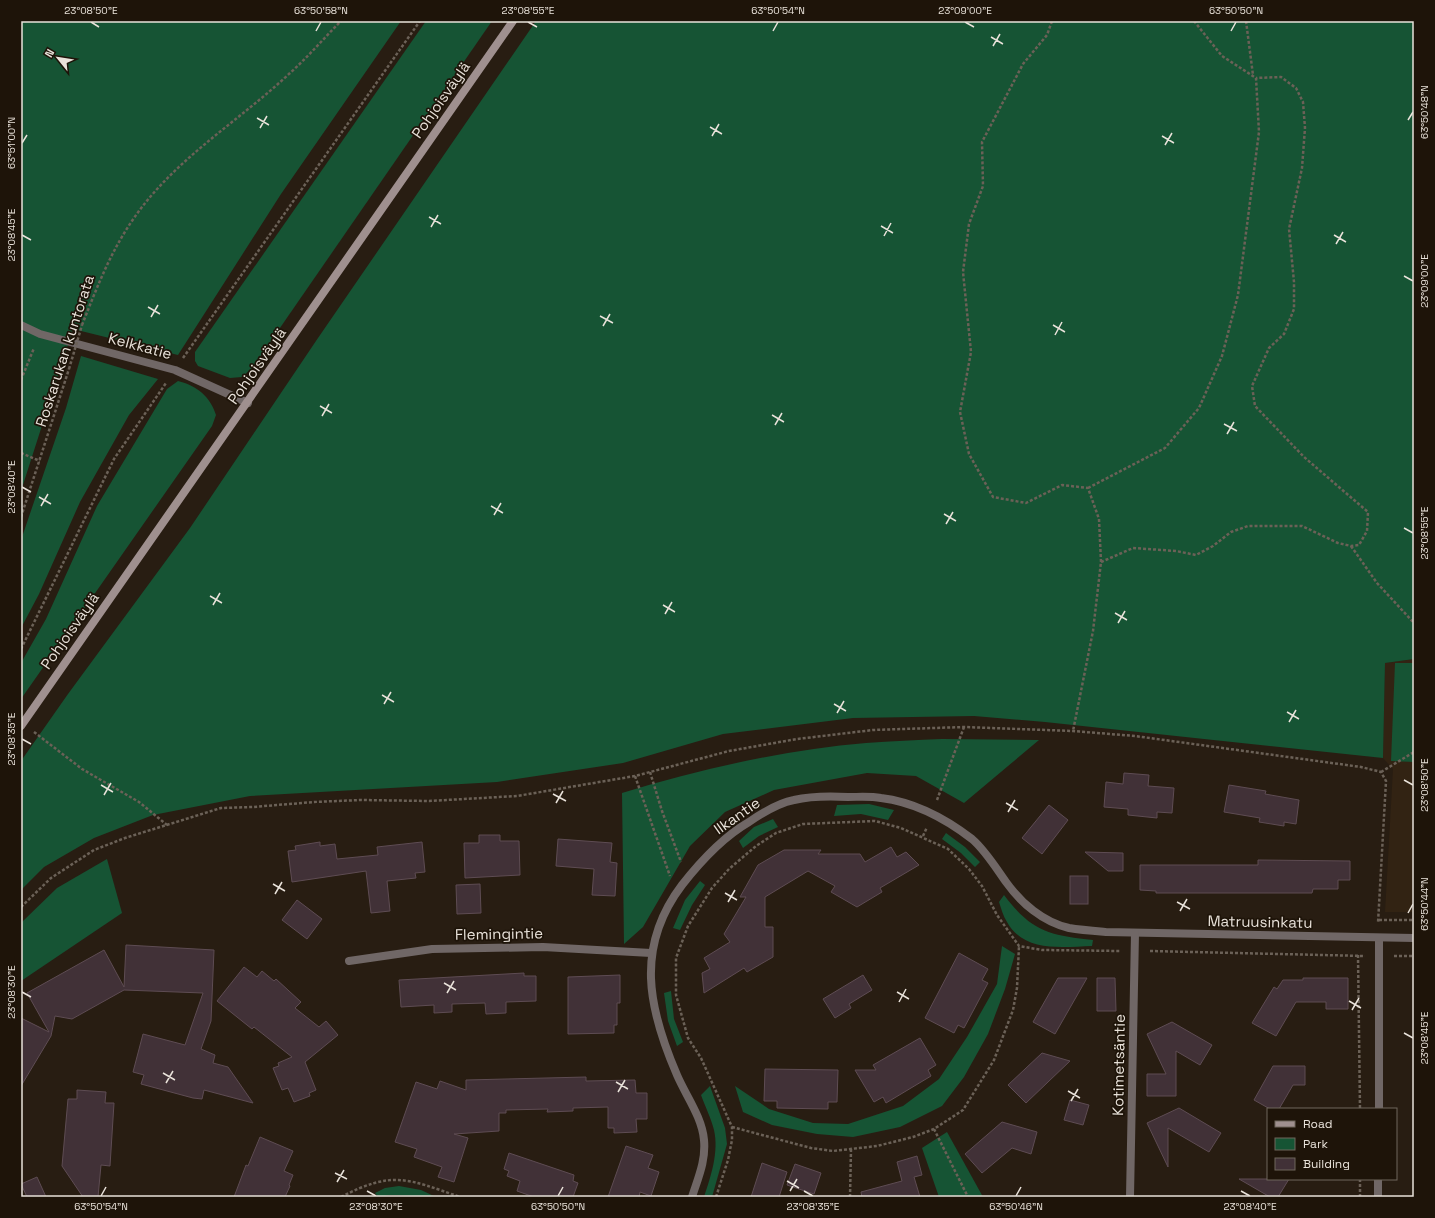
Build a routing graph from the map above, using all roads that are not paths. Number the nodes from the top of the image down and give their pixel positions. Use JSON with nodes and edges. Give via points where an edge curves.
{"nodes":[{"id":1,"x":513,"y":21,"type":"edge"},
{"id":2,"x":21,"y":325,"type":"edge"},
{"id":3,"x":248,"y":403,"type":"junction"},
{"id":4,"x":21,"y":726,"type":"edge"},
{"id":5,"x":1106,"y":932,"type":"joint"},
{"id":6,"x":1135,"y":933,"type":"junction"},
{"id":7,"x":1379,"y":938,"type":"junction"},
{"id":8,"x":1414,"y":938,"type":"edge"},
{"id":9,"x":651,"y":954,"type":"junction"},
{"id":10,"x":349,"y":961,"type":"dead end"},
{"id":11,"x":1378,"y":1108,"type":"edge"},
{"id":12,"x":1378,"y":1180,"type":"edge"},
{"id":13,"x":692,"y":1197,"type":"edge"},
{"id":14,"x":1130,"y":1197,"type":"edge"},
{"id":15,"x":1378,"y":1197,"type":"edge"}],
"edges":[{"from":1,"to":3,"type":"main road","name":"Pohjoisväylä"},
{"from":2,"to":3,"type":"street","name":"Kelkkatie","via":[[40,334],[175,370]]},
{"from":3,"to":4,"type":"main road","name":"Pohjoisväylä"},
{"from":5,"to":6,"type":"street","name":"Matruusinkatu"},
{"from":5,"to":9,"type":"street","name":"Ilkantie","via":[[1069,928],[1037,913],[1024,903],[974,841],[953,825],[932,814],[900,801],[826,796],[792,800],[766,811],[742,825],[716,847],[676,894],[658,928]]},
{"from":6,"to":7,"type":"street","name":"Matruusinkatu"},
{"from":6,"to":14,"type":"street","name":"Kotimetsäntie"},
{"from":7,"to":8,"type":"street","name":"Matruusinkatu"},
{"from":7,"to":11,"type":"street"},
{"from":9,"to":10,"type":"street","name":"Flemingintie","via":[[543,947],[432,949]]},
{"from":9,"to":13,"type":"street","name":"Ilkantie","via":[[651,993],[658,1021],[676,1073],[702,1127],[703,1164]]},
{"from":12,"to":15,"type":"street"}]}
